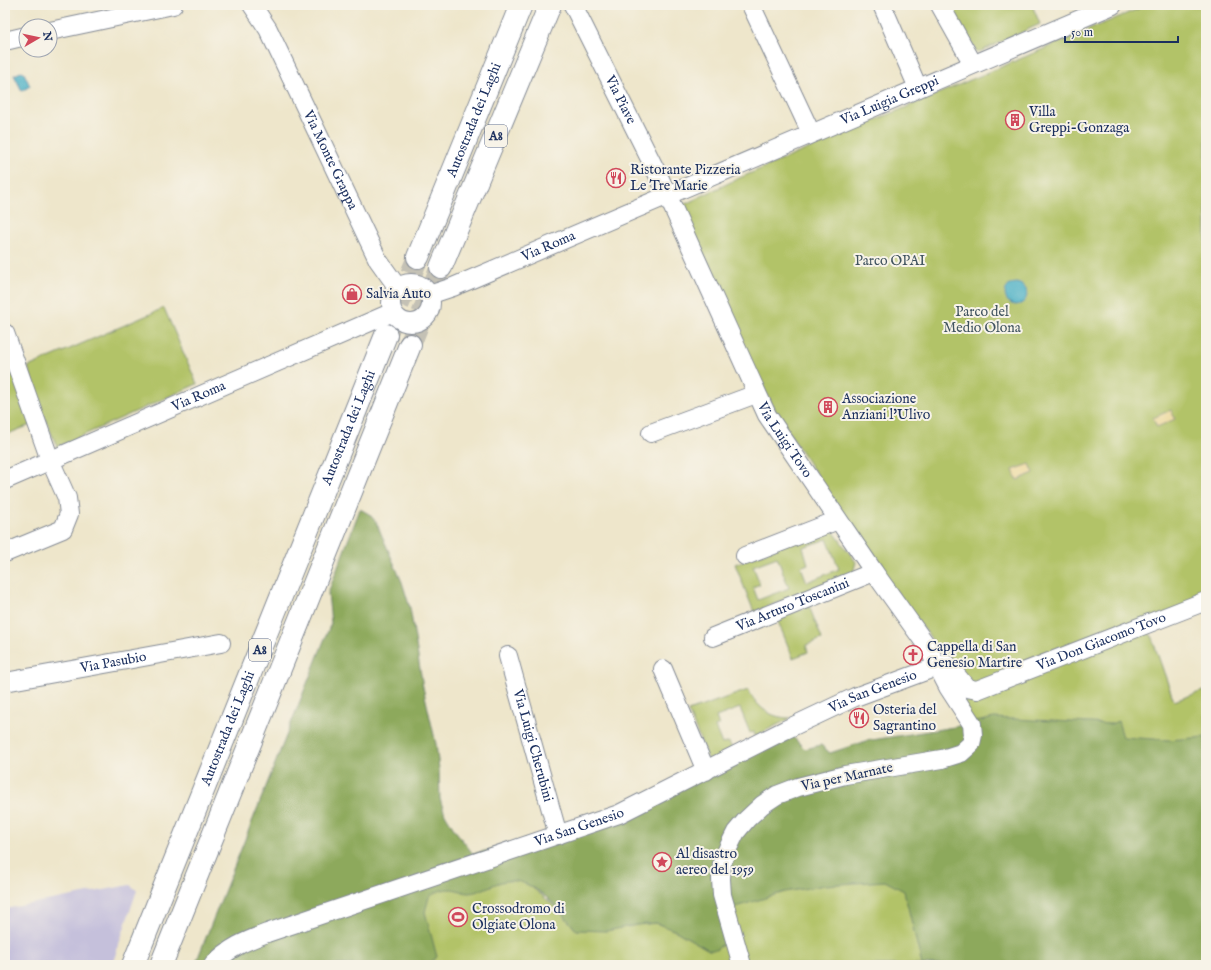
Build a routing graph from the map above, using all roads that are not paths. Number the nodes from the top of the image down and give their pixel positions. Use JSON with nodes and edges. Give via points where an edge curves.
{"nodes":[{"id":1,"x":172,"y":5,"type":"edge"},
{"id":2,"x":252,"y":5,"type":"edge"},
{"id":3,"x":267,"y":5,"type":"edge"},
{"id":4,"x":521,"y":5,"type":"edge"},
{"id":5,"x":550,"y":5,"type":"edge"},
{"id":6,"x":751,"y":5,"type":"edge"},
{"id":7,"x":882,"y":5,"type":"edge"},
{"id":8,"x":940,"y":5,"type":"edge"},
{"id":9,"x":1113,"y":5,"type":"edge"},
{"id":10,"x":574,"y":8,"type":"edge"},
{"id":11,"x":1088,"y":10,"type":"edge"},
{"id":12,"x":58,"y":29,"type":"edge"},
{"id":13,"x":268,"y":29,"type":"junction"},
{"id":14,"x":18,"y":38,"type":"edge"},
{"id":15,"x":5,"y":41,"type":"edge"},
{"id":16,"x":972,"y":64,"type":"junction"},
{"id":17,"x":918,"y":88,"type":"junction"},
{"id":18,"x":811,"y":133,"type":"junction"},
{"id":19,"x":667,"y":194,"type":"junction"},
{"id":20,"x":418,"y":257,"type":"tunnel mouth"},
{"id":21,"x":442,"y":267,"type":"tunnel mouth"},
{"id":22,"x":398,"y":288,"type":"junction"},
{"id":23,"x":429,"y":295,"type":"junction"},
{"id":24,"x":393,"y":312,"type":"junction"},
{"id":25,"x":5,"y":333,"type":"edge"},
{"id":26,"x":386,"y":335,"type":"tunnel mouth"},
{"id":27,"x":410,"y":345,"type":"tunnel mouth"},
{"id":28,"x":756,"y":394,"type":"junction"},
{"id":29,"x":651,"y":434,"type":"dead end"},
{"id":30,"x":50,"y":460,"type":"junction"},
{"id":31,"x":5,"y":480,"type":"edge"},
{"id":32,"x":838,"y":520,"type":"junction"},
{"id":33,"x":5,"y":553,"type":"edge"},
{"id":34,"x":744,"y":556,"type":"dead end"},
{"id":35,"x":874,"y":572,"type":"junction"},
{"id":36,"x":1206,"y":601,"type":"edge"},
{"id":37,"x":713,"y":637,"type":"dead end"},
{"id":38,"x":221,"y":643,"type":"dead end"},
{"id":39,"x":508,"y":656,"type":"dead end"},
{"id":40,"x":937,"y":665,"type":"junction"},
{"id":41,"x":663,"y":669,"type":"dead end"},
{"id":42,"x":5,"y":682,"type":"edge"},
{"id":43,"x":706,"y":771,"type":"junction"},
{"id":44,"x":558,"y":835,"type":"junction"},
{"id":45,"x":134,"y":965,"type":"edge"},
{"id":46,"x":161,"y":965,"type":"edge"},
{"id":47,"x":213,"y":965,"type":"edge"},
{"id":48,"x":742,"y":965,"type":"edge"}],
"edges":[{"from":1,"to":12,"type":"street"},
{"from":2,"to":13,"type":"street","name":"Via Monte Grappa"},
{"from":3,"to":13,"type":"street","name":"Via Monte Grappa"},
{"from":4,"to":20,"type":"highway","name":"Autostrada dei Laghi","number":"A8"},
{"from":5,"to":21,"type":"highway","name":"Autostrada dei Laghi","number":"A8"},
{"from":6,"to":18,"type":"street"},
{"from":7,"to":17,"type":"street"},
{"from":8,"to":16,"type":"street"},
{"from":9,"to":11,"type":"street","name":"Via Luigia Greppi"},
{"from":10,"to":19,"type":"street","name":"Via Piave"},
{"from":11,"to":16,"type":"street","name":"Via Luigia Greppi"},
{"from":13,"to":22,"type":"street","name":"Via Monte Grappa","via":[[374,252]]},
{"from":14,"to":15,"type":"street"},
{"from":16,"to":17,"type":"street","name":"Via Luigia Greppi"},
{"from":17,"to":18,"type":"street","name":"Via Luigia Greppi"},
{"from":18,"to":19,"type":"street","name":"Via Luigia Greppi"},
{"from":19,"to":23,"type":"street","name":"Via Roma","via":[[453,287]]},
{"from":19,"to":28,"type":"street","name":"Via Luigi Tovo"},
{"from":22,"to":23,"type":"street","via":[[403,284],[415,284],[421,286]]},
{"from":22,"to":24,"type":"street","via":[[391,299]]},
{"from":23,"to":24,"type":"street","via":[[430,309],[427,315],[416,323],[402,322]]},
{"from":24,"to":30,"type":"street","name":"Via Roma"},
{"from":25,"to":30,"type":"street"},
{"from":26,"to":45,"type":"highway","name":"Autostrada dei Laghi","number":"A8"},
{"from":27,"to":46,"type":"highway","name":"Autostrada dei Laghi","number":"A8"},
{"from":28,"to":29,"type":"street"},
{"from":28,"to":32,"type":"street","name":"Via Luigi Tovo","via":[[774,428]]},
{"from":30,"to":31,"type":"street","name":"Via Roma"},
{"from":30,"to":33,"type":"street","via":[[68,504],[66,524],[59,531]]},
{"from":32,"to":34,"type":"street"},
{"from":32,"to":35,"type":"street","name":"Via Luigi Tovo"},
{"from":35,"to":37,"type":"street","name":"Via Arturo Toscanini"},
{"from":35,"to":40,"type":"street","name":"Via Luigi Tovo","via":[[927,646]]},
{"from":36,"to":40,"type":"street","name":"Via Don Giacomo Tovo","via":[[977,690],[967,688],[948,665]]},
{"from":38,"to":42,"type":"street","name":"Via Pasubio"},
{"from":39,"to":44,"type":"street","name":"Via Luigi Cherubini"},
{"from":40,"to":43,"type":"street","name":"Via San Genesio","via":[[855,697]]},
{"from":40,"to":48,"type":"street","name":"Via per Marnate","via":[[972,724],[972,741],[966,750],[942,759],[845,775],[798,787],[762,805],[736,832],[722,863],[721,879],[722,895]]},
{"from":41,"to":43,"type":"street"},
{"from":43,"to":44,"type":"street","name":"Via San Genesio","via":[[620,814]]},
{"from":44,"to":47,"type":"street","name":"Via San Genesio","via":[[238,944]]}]}
